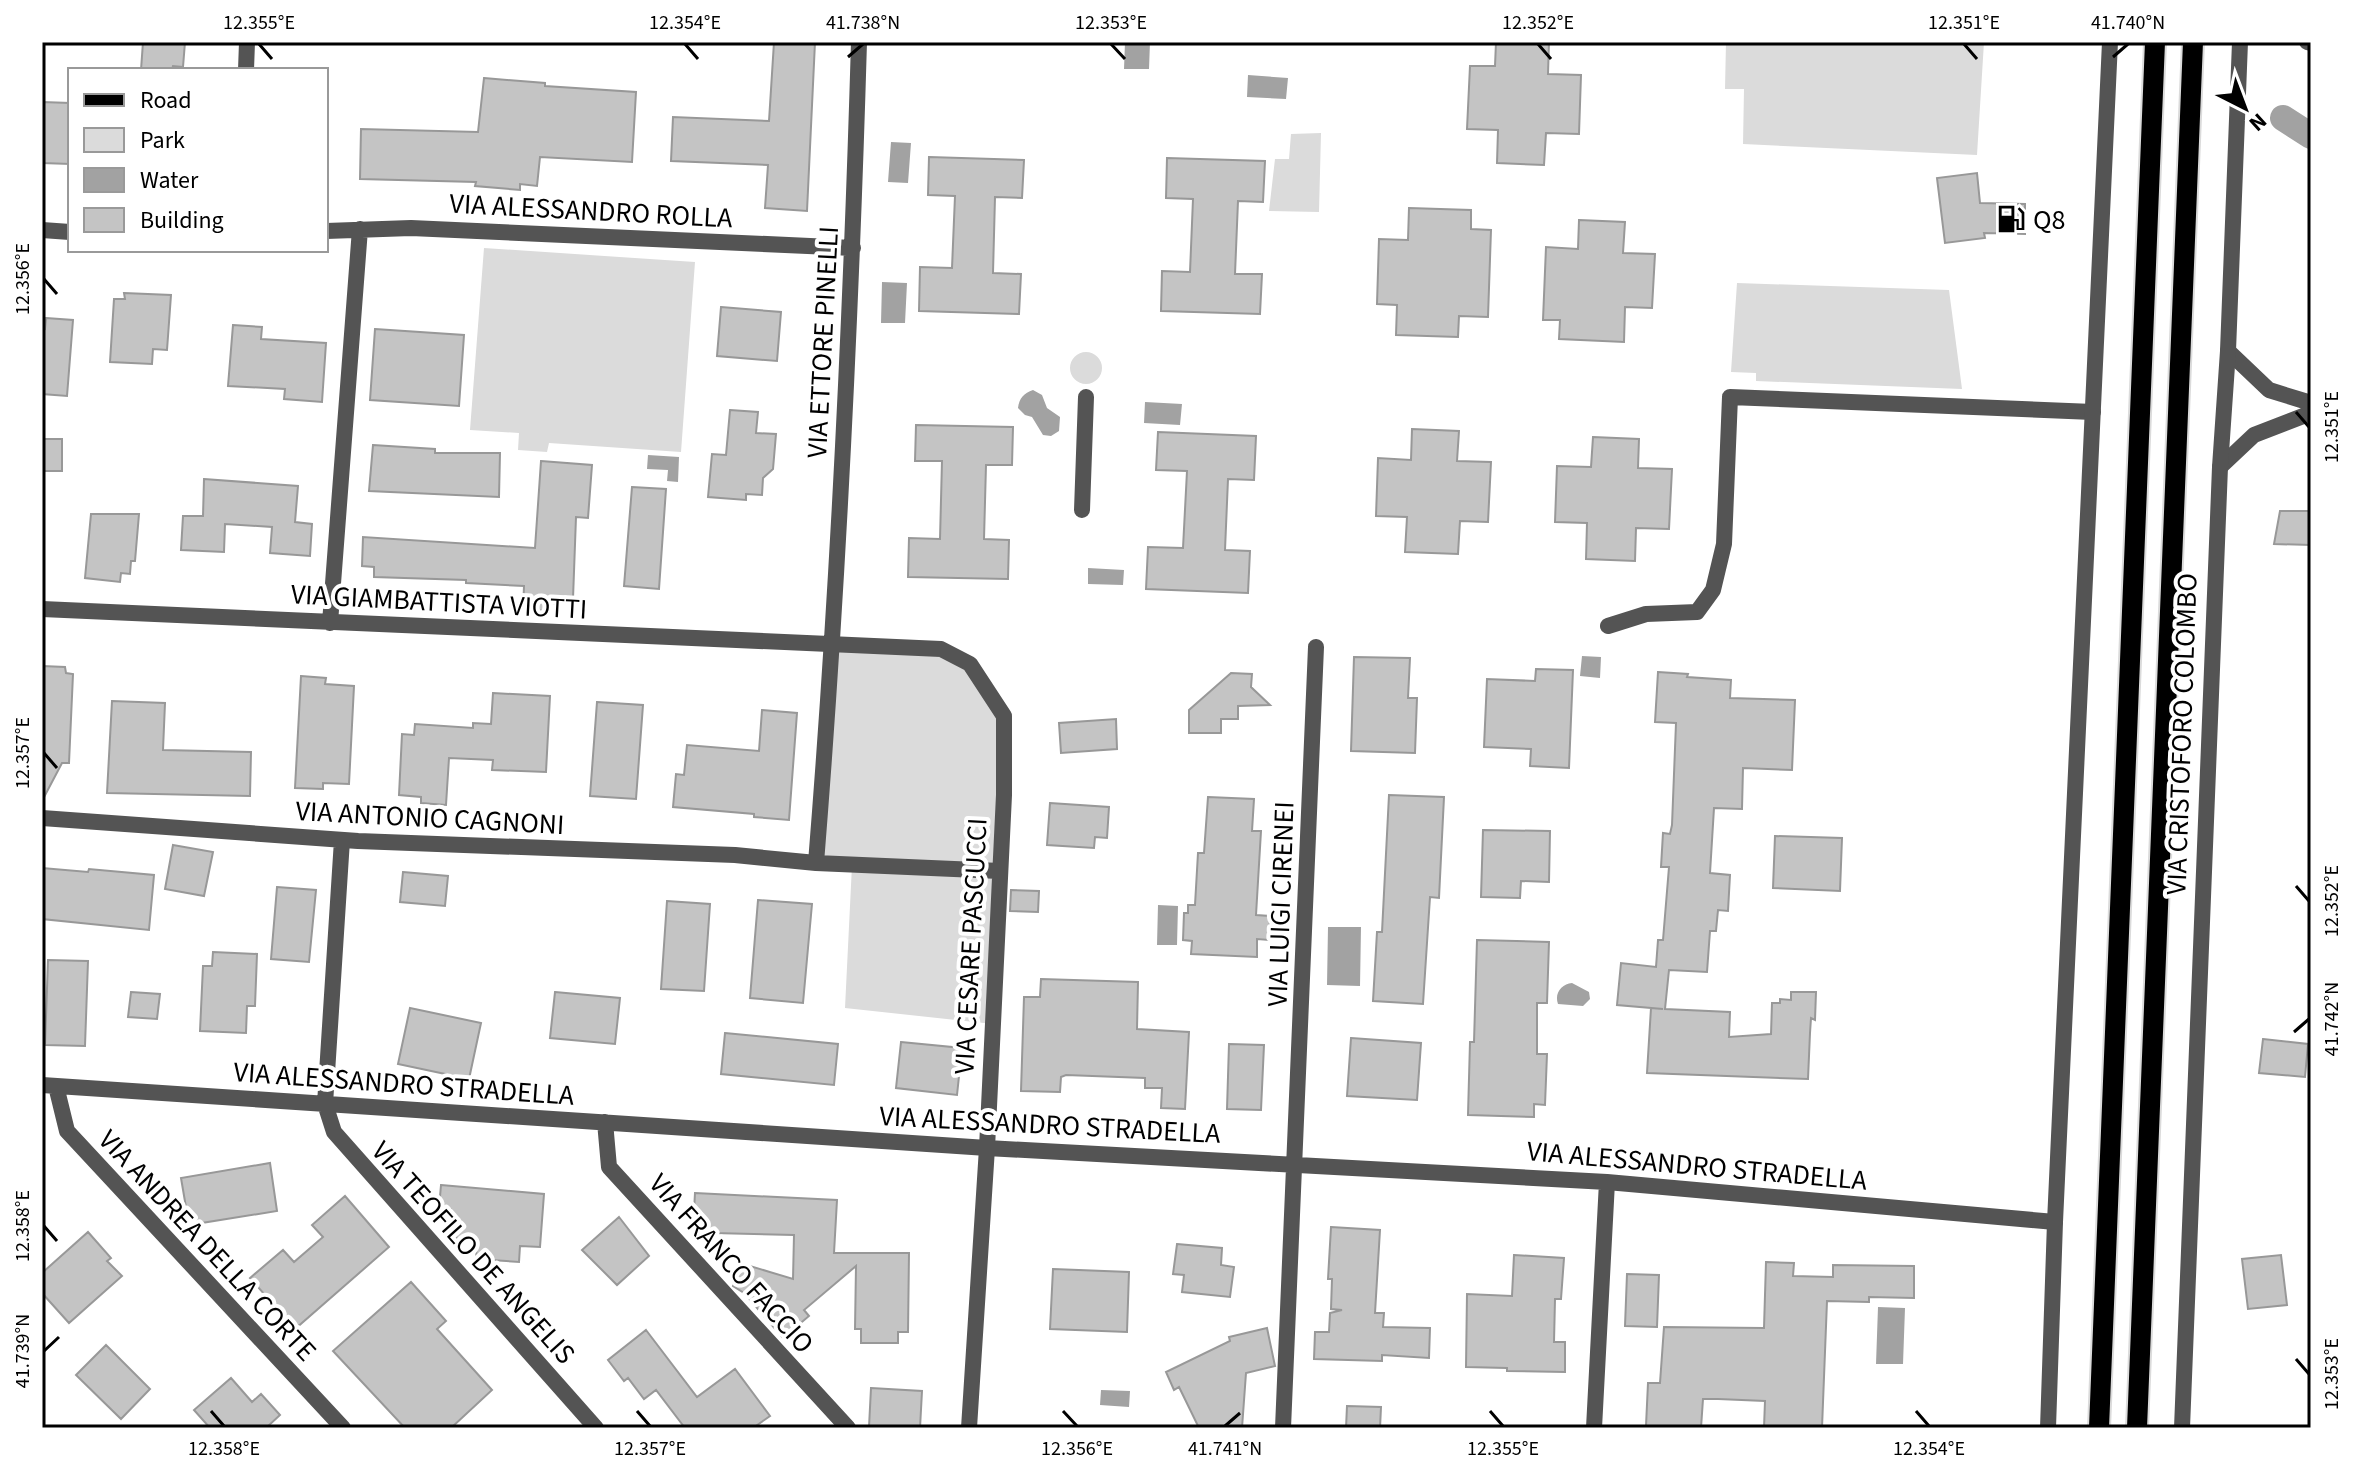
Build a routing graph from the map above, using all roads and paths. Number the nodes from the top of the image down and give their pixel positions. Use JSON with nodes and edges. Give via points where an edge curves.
{"nodes":[{"id":1,"x":247,"y":42,"type":"edge"},
{"id":2,"x":859,"y":42,"type":"edge"},
{"id":3,"x":2110,"y":42,"type":"edge"},
{"id":4,"x":2155,"y":42,"type":"edge"},
{"id":5,"x":2193,"y":42,"type":"edge"},
{"id":6,"x":2240,"y":42,"type":"edge"},
{"id":7,"x":246,"y":68,"type":"edge"},
{"id":8,"x":360,"y":229,"type":"junction"},
{"id":9,"x":42,"y":230,"type":"edge"},
{"id":10,"x":328,"y":231,"type":"edge"},
{"id":11,"x":68,"y":232,"type":"edge"},
{"id":12,"x":853,"y":248,"type":"junction"},
{"id":13,"x":2228,"y":351,"type":"junction"},
{"id":14,"x":1086,"y":397,"type":"dead end"},
{"id":15,"x":2311,"y":403,"type":"edge"},
{"id":16,"x":2093,"y":412,"type":"junction"},
{"id":17,"x":2311,"y":413,"type":"edge"},
{"id":18,"x":2220,"y":467,"type":"junction"},
{"id":19,"x":1082,"y":510,"type":"dead end"},
{"id":20,"x":42,"y":609,"type":"edge"},
{"id":21,"x":330,"y":623,"type":"junction"},
{"id":22,"x":1608,"y":626,"type":"dead end"},
{"id":23,"x":833,"y":644,"type":"junction"},
{"id":24,"x":1316,"y":647,"type":"dead end"},
{"id":25,"x":42,"y":818,"type":"edge"},
{"id":26,"x":342,"y":840,"type":"junction"},
{"id":27,"x":816,"y":863,"type":"junction"},
{"id":28,"x":1000,"y":871,"type":"junction"},
{"id":29,"x":49,"y":1086,"type":"edge"},
{"id":30,"x":325,"y":1104,"type":"junction"},
{"id":31,"x":605,"y":1122,"type":"junction"},
{"id":32,"x":987,"y":1148,"type":"junction"},
{"id":33,"x":1296,"y":1163,"type":"junction"},
{"id":34,"x":1607,"y":1182,"type":"junction"},
{"id":35,"x":2055,"y":1222,"type":"junction"},
{"id":36,"x":335,"y":1425,"type":"edge"},
{"id":37,"x":596,"y":1428,"type":"edge"},
{"id":38,"x":848,"y":1428,"type":"edge"},
{"id":39,"x":969,"y":1428,"type":"edge"},
{"id":40,"x":1283,"y":1428,"type":"edge"},
{"id":41,"x":1594,"y":1428,"type":"edge"},
{"id":42,"x":2048,"y":1428,"type":"edge"},
{"id":43,"x":2099,"y":1428,"type":"edge"},
{"id":44,"x":2137,"y":1428,"type":"edge"},
{"id":45,"x":2182,"y":1428,"type":"edge"}],
"edges":[{"from":1,"to":7,"type":"street"},
{"from":2,"to":12,"type":"street","name":"VIA ETTORE PINELLI"},
{"from":3,"to":16,"type":"street"},
{"from":4,"to":43,"type":"main road","name":"VIA CRISTOFORO COLOMBO"},
{"from":5,"to":44,"type":"main road","name":"VIA CRISTOFORO COLOMBO"},
{"from":6,"to":13,"type":"street","name":"VIA CRISTOFORO COLOMBO"},
{"from":8,"to":10,"type":"street","name":"VIA ALESSANDRO ROLLA"},
{"from":8,"to":12,"type":"street","name":"VIA ALESSANDRO ROLLA"},
{"from":8,"to":21,"type":"street"},
{"from":9,"to":11,"type":"street"},
{"from":12,"to":23,"type":"street","name":"VIA ETTORE PINELLI"},
{"from":13,"to":15,"type":"street","via":[[2269,390]]},
{"from":13,"to":18,"type":"street","name":"VIA CRISTOFORO COLOMBO"},
{"from":14,"to":19,"type":"street"},
{"from":16,"to":22,"type":"street","via":[[1730,397],[1724,544],[1713,590],[1697,612],[1646,614]]},
{"from":16,"to":35,"type":"street"},
{"from":17,"to":18,"type":"street","via":[[2254,435]]},
{"from":18,"to":45,"type":"street","name":"VIA CRISTOFORO COLOMBO"},
{"from":20,"to":21,"type":"street","name":"VIA GIAMBATTISTA VIOTTI"},
{"from":21,"to":23,"type":"street","name":"VIA GIAMBATTISTA VIOTTI"},
{"from":23,"to":27,"type":"street","name":"VIA ETTORE PINELLI"},
{"from":23,"to":28,"type":"street","name":"VIA CESARE PASCUCCI","via":[[941,649],[970,664],[1004,716]]},
{"from":24,"to":33,"type":"street","name":"VIA LUIGI CIRENEI"},
{"from":25,"to":26,"type":"street","name":"VIA ANTONIO CAGNONI"},
{"from":26,"to":27,"type":"street","name":"VIA ANTONIO CAGNONI","via":[[735,855]]},
{"from":26,"to":30,"type":"street"},
{"from":27,"to":28,"type":"street","name":"VIA ANTONIO CAGNONI"},
{"from":28,"to":32,"type":"street","name":"VIA CESARE PASCUCCI"},
{"from":29,"to":30,"type":"street","name":"VIA ALESSANDRO STRADELLA"},
{"from":29,"to":36,"type":"street","name":"VIA ANDREA DELLA CORTE","via":[[67,1131]]},
{"from":30,"to":31,"type":"street","name":"VIA ALESSANDRO STRADELLA"},
{"from":30,"to":37,"type":"street","name":"VIA TEOFILO DE ANGELIS","via":[[334,1132]]},
{"from":31,"to":32,"type":"street","name":"VIA ALESSANDRO STRADELLA"},
{"from":31,"to":38,"type":"street","name":"VIA FRANCO FACCIO","via":[[609,1167]]},
{"from":32,"to":33,"type":"street","name":"VIA ALESSANDRO STRADELLA"},
{"from":32,"to":39,"type":"street","name":"VIA CESARE PASCUCCI"},
{"from":33,"to":34,"type":"street","name":"VIA ALESSANDRO STRADELLA"},
{"from":33,"to":40,"type":"street","name":"VIA LUIGI CIRENEI"},
{"from":34,"to":35,"type":"street","name":"VIA ALESSANDRO STRADELLA"},
{"from":34,"to":41,"type":"street"},
{"from":35,"to":42,"type":"street"}]}
